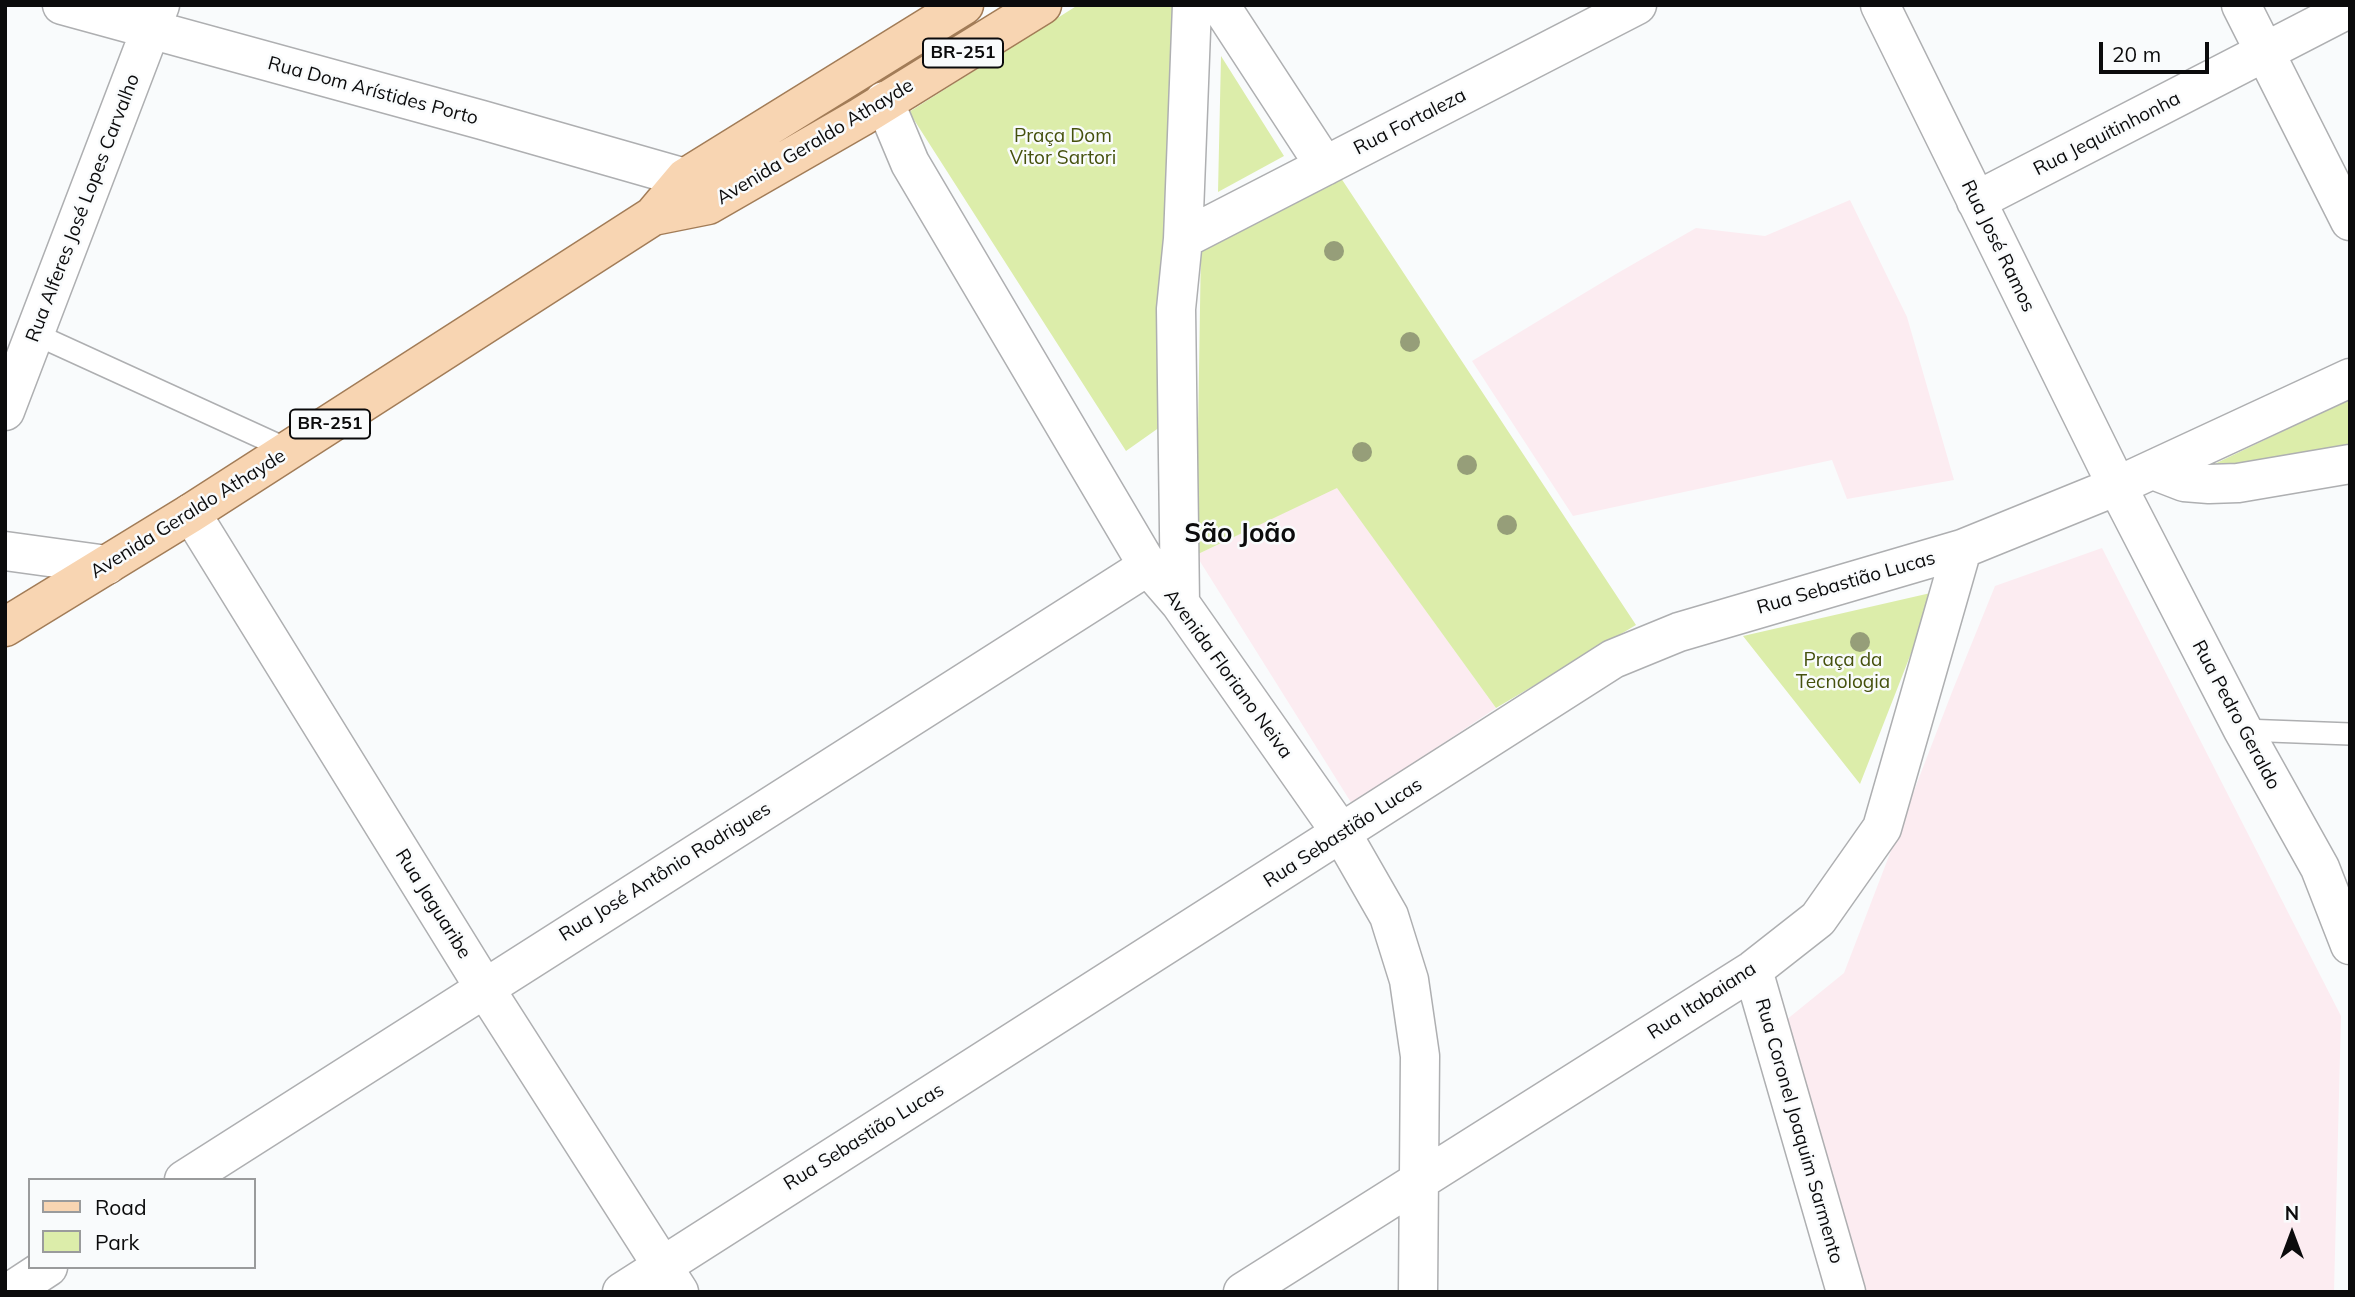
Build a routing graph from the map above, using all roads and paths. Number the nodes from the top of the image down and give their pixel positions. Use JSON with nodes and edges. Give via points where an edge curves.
{"nodes":[{"id":1,"x":62,"y":5,"type":"edge"},
{"id":2,"x":964,"y":5,"type":"edge"},
{"id":3,"x":1042,"y":5,"type":"edge"},
{"id":4,"x":1192,"y":5,"type":"edge"},
{"id":5,"x":1220,"y":5,"type":"edge"},
{"id":6,"x":1637,"y":5,"type":"edge"},
{"id":7,"x":1880,"y":5,"type":"edge"},
{"id":8,"x":2241,"y":5,"type":"edge"},
{"id":9,"x":2350,"y":8,"type":"edge"},
{"id":10,"x":155,"y":18,"type":"edge"},
{"id":11,"x":2264,"y":52,"type":"junction"},
{"id":12,"x":887,"y":53,"type":"junction"},
{"id":13,"x":884,"y":101,"type":"junction"},
{"id":14,"x":1325,"y":166,"type":"junction"},
{"id":15,"x":685,"y":178,"type":"junction"},
{"id":16,"x":1976,"y":201,"type":"junction"},
{"id":17,"x":653,"y":216,"type":"junction"},
{"id":18,"x":2350,"y":221,"type":"edge"},
{"id":19,"x":1183,"y":239,"type":"junction"},
{"id":20,"x":35,"y":334,"type":"junction"},
{"id":21,"x":2350,"y":378,"type":"edge"},
{"id":22,"x":5,"y":411,"type":"edge"},
{"id":23,"x":289,"y":450,"type":"junction"},
{"id":24,"x":2350,"y":464,"type":"edge"},
{"id":25,"x":2153,"y":470,"type":"junction"},
{"id":26,"x":2117,"y":486,"type":"junction"},
{"id":27,"x":191,"y":513,"type":"junction"},
{"id":28,"x":1962,"y":549,"type":"junction"},
{"id":29,"x":5,"y":551,"type":"edge"},
{"id":30,"x":107,"y":565,"type":"junction"},
{"id":31,"x":1148,"y":566,"type":"junction"},
{"id":32,"x":1180,"y":603,"type":"junction"},
{"id":33,"x":5,"y":627,"type":"edge"},
{"id":34,"x":2243,"y":730,"type":"junction"},
{"id":35,"x":2350,"y":734,"type":"edge"},
{"id":36,"x":1342,"y":834,"type":"junction"},
{"id":37,"x":2335,"y":874,"type":"edge"},
{"id":38,"x":2350,"y":945,"type":"edge"},
{"id":39,"x":1753,"y":970,"type":"junction"},
{"id":40,"x":484,"y":987,"type":"junction"},
{"id":41,"x":187,"y":1178,"type":"edge"},
{"id":42,"x":1420,"y":1178,"type":"junction"},
{"id":43,"x":45,"y":1269,"type":"edge"},
{"id":44,"x":670,"y":1278,"type":"edge"},
{"id":45,"x":10,"y":1292,"type":"edge"},
{"id":46,"x":622,"y":1292,"type":"edge"},
{"id":47,"x":1243,"y":1292,"type":"edge"},
{"id":48,"x":1419,"y":1292,"type":"edge"},
{"id":49,"x":1846,"y":1292,"type":"edge"}],
"edges":[{"from":1,"to":10,"type":"street","name":"Rua Dom Arístides Porto"},
{"from":2,"to":12,"type":"main road","name":"Avenida Geraldo Athayde","number":"BR-251"},
{"from":3,"to":13,"type":"main road","name":"Avenida Geraldo Athayde","number":"BR-251"},
{"from":4,"to":19,"type":"street"},
{"from":5,"to":14,"type":"street"},
{"from":6,"to":14,"type":"street","name":"Rua Fortaleza"},
{"from":7,"to":16,"type":"street","name":"Rua José Ramos"},
{"from":8,"to":11,"type":"street"},
{"from":9,"to":11,"type":"street","name":"Rua Jequitinhonha"},
{"from":10,"to":15,"type":"street","name":"Rua Dom Arístides Porto"},
{"from":10,"to":20,"type":"street","name":"Rua Alferes José Lopes Carvalho"},
{"from":11,"to":16,"type":"street","name":"Rua Jequitinhonha"},
{"from":11,"to":18,"type":"street"},
{"from":12,"to":13,"type":"main road","via":[[881,81]]},
{"from":12,"to":15,"type":"main road","name":"Avenida Geraldo Athayde","number":"BR-251"},
{"from":13,"to":17,"type":"main road","name":"Avenida Geraldo Athayde","number":"BR-251","via":[[708,205]]},
{"from":13,"to":31,"type":"street","name":"Avenida Floriano Neiva","via":[[910,163]]},
{"from":14,"to":19,"type":"street","name":"Rua Fortaleza"},
{"from":15,"to":17,"type":"main road","name":"Avenida Geraldo Athayde","number":"BR-251"},
{"from":16,"to":26,"type":"street","name":"Rua José Ramos"},
{"from":17,"to":23,"type":"main road","name":"Avenida Geraldo Athayde","number":"BR-251"},
{"from":19,"to":32,"type":"street","via":[[1176,309]]},
{"from":20,"to":22,"type":"street","name":"Rua Alferes José Lopes Carvalho"},
{"from":20,"to":23,"type":"lane"},
{"from":21,"to":25,"type":"street","name":"Rua Sebastião Lucas"},
{"from":23,"to":27,"type":"main road","name":"Avenida Geraldo Athayde","number":"BR-251"},
{"from":24,"to":25,"type":"street","via":[[2209,484],[2184,482]]},
{"from":25,"to":26,"type":"street","name":"Rua Sebastião Lucas"},
{"from":26,"to":28,"type":"street","name":"Rua Sebastião Lucas"},
{"from":26,"to":34,"type":"street","name":"Rua Pedro Geraldo"},
{"from":27,"to":30,"type":"main road","name":"Avenida Geraldo Athayde","number":"BR-251"},
{"from":27,"to":40,"type":"street","name":"Rua Jaguaribe"},
{"from":28,"to":36,"type":"street","name":"Rua Sebastião Lucas","via":[[1679,632],[1613,659]]},
{"from":28,"to":39,"type":"street","name":"Rua Itabaiana","via":[[1882,828],[1818,919]]},
{"from":29,"to":30,"type":"street"},
{"from":30,"to":33,"type":"main road","name":"Avenida Geraldo Athayde","number":"BR-251"},
{"from":31,"to":32,"type":"street","name":"Avenida Floriano Neiva"},
{"from":31,"to":40,"type":"street","name":"Rua José Antônio Rodrigues"},
{"from":32,"to":36,"type":"street","name":"Avenida Floriano Neiva"},
{"from":34,"to":35,"type":"lane"},
{"from":34,"to":37,"type":"street","name":"Rua Pedro Geraldo"},
{"from":36,"to":42,"type":"street","name":"Avenida Floriano Neiva","via":[[1389,916],[1409,980],[1420,1056]]},
{"from":36,"to":44,"type":"street","name":"Rua Sebastião Lucas"},
{"from":37,"to":38,"type":"street","name":"Rua Pedro Geraldo"},
{"from":39,"to":42,"type":"street","name":"Rua Itabaiana"},
{"from":39,"to":49,"type":"street","name":"Rua Coronel Joaquim Sarmento"},
{"from":40,"to":41,"type":"street","name":"Rua José Antônio Rodrigues"},
{"from":40,"to":44,"type":"street","name":"Rua Jaguaribe"},
{"from":42,"to":47,"type":"street","name":"Rua Itabaiana"},
{"from":42,"to":48,"type":"street","name":"Avenida Floriano Neiva"},
{"from":43,"to":45,"type":"street"},
{"from":44,"to":46,"type":"street","name":"Rua Sebastião Lucas"}]}
